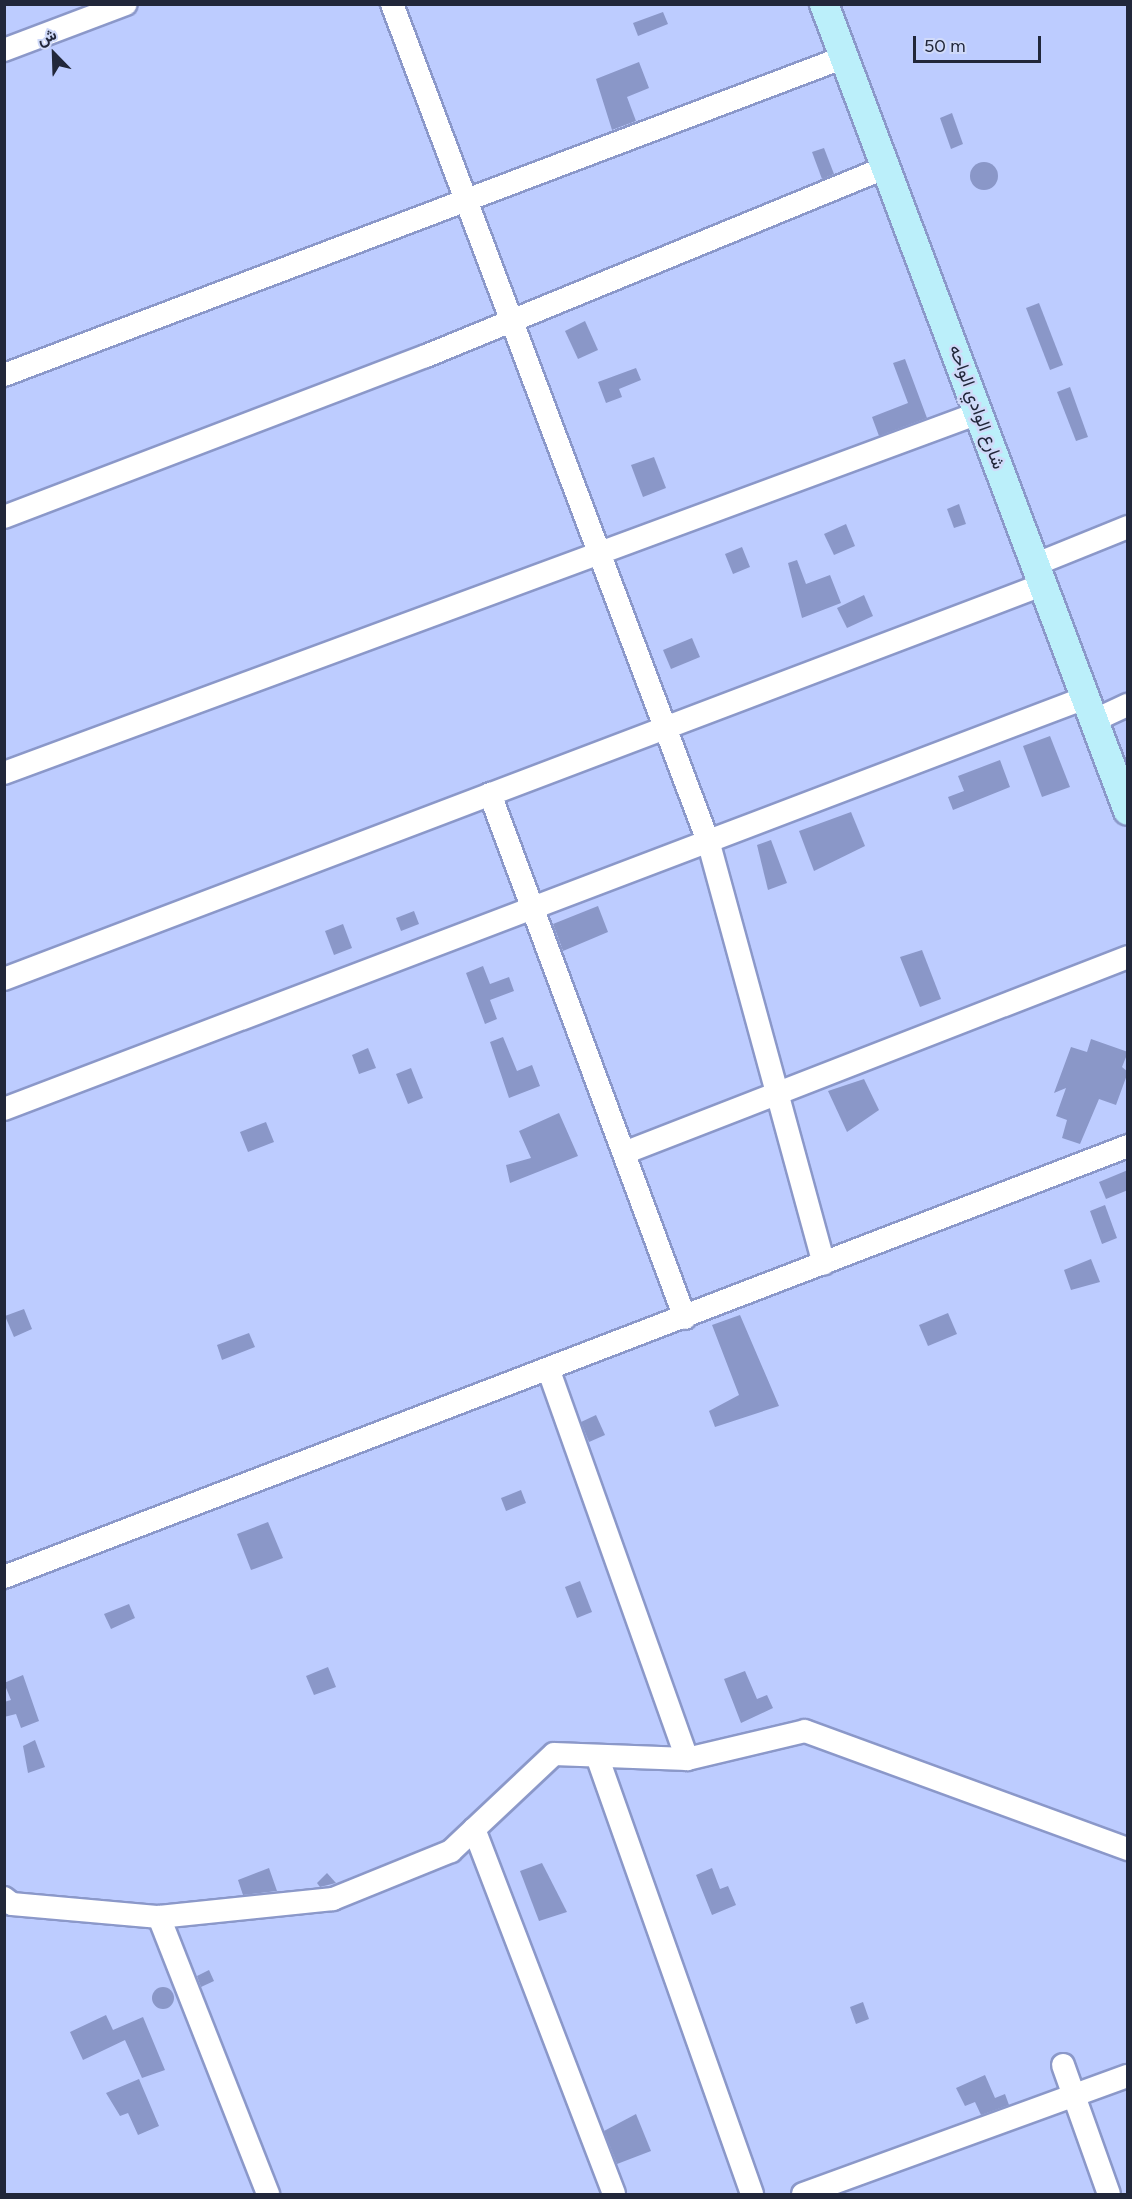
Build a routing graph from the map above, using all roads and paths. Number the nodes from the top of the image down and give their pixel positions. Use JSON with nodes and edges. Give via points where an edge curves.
{"nodes":[{"id":1,"x":126,"y":4,"type":"edge"},
{"id":2,"x":392,"y":4,"type":"edge"},
{"id":3,"x":824,"y":4,"type":"edge"},
{"id":4,"x":4,"y":50,"type":"edge"},
{"id":5,"x":842,"y":58,"type":"junction"},
{"id":6,"x":886,"y":168,"type":"junction"},
{"id":7,"x":466,"y":201,"type":"junction"},
{"id":8,"x":511,"y":321,"type":"junction"},
{"id":9,"x":4,"y":375,"type":"edge"},
{"id":10,"x":979,"y":412,"type":"junction"},
{"id":11,"x":4,"y":517,"type":"edge"},
{"id":12,"x":1128,"y":527,"type":"edge"},
{"id":13,"x":599,"y":553,"type":"junction"},
{"id":14,"x":1038,"y":575,"type":"junction"},
{"id":15,"x":1128,"y":705,"type":"edge"},
{"id":16,"x":1089,"y":709,"type":"junction"},
{"id":17,"x":665,"y":728,"type":"junction"},
{"id":18,"x":4,"y":773,"type":"edge"},
{"id":19,"x":490,"y":794,"type":"junction"},
{"id":20,"x":1128,"y":811,"type":"edge"},
{"id":21,"x":709,"y":844,"type":"junction"},
{"id":22,"x":533,"y":910,"type":"junction"},
{"id":23,"x":1128,"y":957,"type":"edge"},
{"id":24,"x":4,"y":978,"type":"edge"},
{"id":25,"x":778,"y":1094,"type":"junction"},
{"id":26,"x":4,"y":1109,"type":"edge"},
{"id":27,"x":1128,"y":1146,"type":"edge"},
{"id":28,"x":624,"y":1153,"type":"junction"},
{"id":29,"x":824,"y":1264,"type":"junction"},
{"id":30,"x":686,"y":1318,"type":"junction"},
{"id":31,"x":549,"y":1371,"type":"junction"},
{"id":32,"x":4,"y":1577,"type":"edge"},
{"id":33,"x":597,"y":1756,"type":"junction"},
{"id":34,"x":687,"y":1759,"type":"junction"},
{"id":35,"x":474,"y":1829,"type":"junction"},
{"id":36,"x":1128,"y":1849,"type":"edge"},
{"id":37,"x":4,"y":1898,"type":"edge"},
{"id":38,"x":159,"y":1917,"type":"junction"},
{"id":39,"x":1063,"y":2065,"type":"dead end"},
{"id":40,"x":1128,"y":2076,"type":"edge"},
{"id":41,"x":1075,"y":2099,"type":"junction"},
{"id":42,"x":268,"y":2194,"type":"edge"},
{"id":43,"x":614,"y":2194,"type":"edge"},
{"id":44,"x":752,"y":2194,"type":"edge"},
{"id":45,"x":803,"y":2194,"type":"edge"},
{"id":46,"x":1110,"y":2194,"type":"edge"}],
"edges":[{"from":1,"to":4,"type":"street"},
{"from":2,"to":7,"type":"street"},
{"from":3,"to":5,"type":"main road","name":"شارع الوادي الواحه"},
{"from":5,"to":6,"type":"main road","name":"شارع الوادي الواحه"},
{"from":5,"to":7,"type":"street"},
{"from":6,"to":8,"type":"street"},
{"from":6,"to":10,"type":"main road","name":"شارع الوادي الواحه"},
{"from":7,"to":8,"type":"street"},
{"from":7,"to":9,"type":"street"},
{"from":8,"to":11,"type":"street"},
{"from":8,"to":13,"type":"street"},
{"from":10,"to":13,"type":"street"},
{"from":10,"to":14,"type":"main road","name":"شارع الوادي الواحه"},
{"from":12,"to":14,"type":"street"},
{"from":13,"to":17,"type":"street"},
{"from":13,"to":18,"type":"street"},
{"from":14,"to":16,"type":"main road","name":"شارع الوادي الواحه"},
{"from":14,"to":17,"type":"street"},
{"from":15,"to":16,"type":"street"},
{"from":16,"to":20,"type":"main road","name":"شارع الوادي الواحه"},
{"from":16,"to":21,"type":"street"},
{"from":17,"to":19,"type":"street"},
{"from":17,"to":21,"type":"street"},
{"from":19,"to":22,"type":"street"},
{"from":19,"to":24,"type":"street"},
{"from":21,"to":22,"type":"street"},
{"from":21,"to":25,"type":"street"},
{"from":22,"to":26,"type":"street"},
{"from":22,"to":28,"type":"street"},
{"from":23,"to":25,"type":"street"},
{"from":25,"to":28,"type":"street"},
{"from":25,"to":29,"type":"street"},
{"from":27,"to":29,"type":"street"},
{"from":28,"to":30,"type":"street"},
{"from":29,"to":30,"type":"street"},
{"from":30,"to":31,"type":"street"},
{"from":31,"to":32,"type":"street"},
{"from":31,"to":34,"type":"street"},
{"from":33,"to":34,"type":"street"},
{"from":33,"to":35,"type":"street","via":[[554,1754]]},
{"from":33,"to":44,"type":"street"},
{"from":34,"to":36,"type":"street","via":[[805,1731]]},
{"from":35,"to":38,"type":"street","via":[[451,1851],[333,1899]]},
{"from":35,"to":43,"type":"street"},
{"from":37,"to":38,"type":"street","via":[[12,1904]]},
{"from":38,"to":42,"type":"street"},
{"from":39,"to":41,"type":"street"},
{"from":40,"to":41,"type":"street"},
{"from":41,"to":45,"type":"street"},
{"from":41,"to":46,"type":"street"}]}
